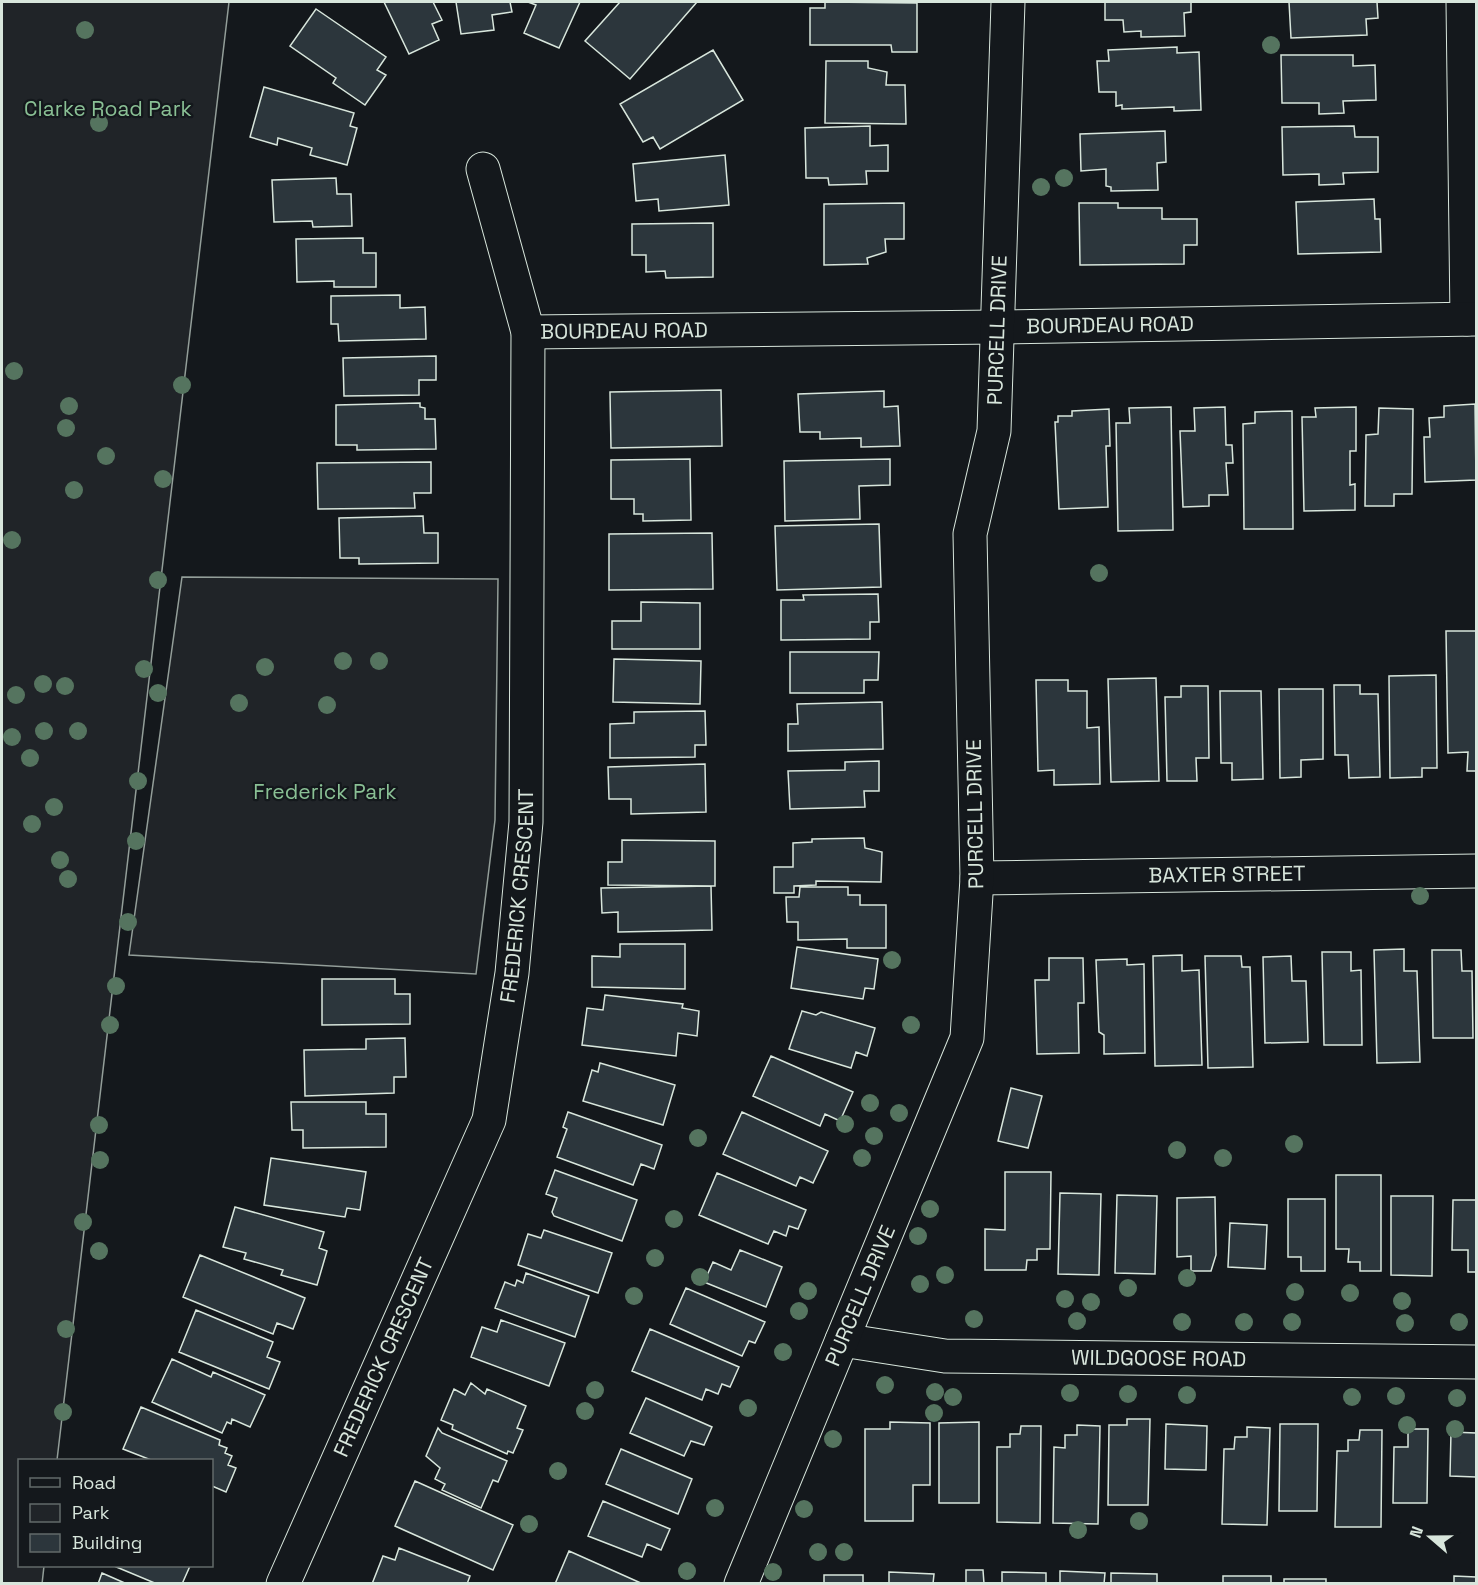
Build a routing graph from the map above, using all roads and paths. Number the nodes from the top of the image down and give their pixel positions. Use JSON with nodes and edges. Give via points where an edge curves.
{"nodes":[{"id":1,"x":1008,"y":2,"type":"edge"},
{"id":2,"x":1463,"y":2,"type":"edge"},
{"id":3,"x":483,"y":169,"type":"dead end"},
{"id":4,"x":1472,"y":319,"type":"edge"},
{"id":5,"x":998,"y":327,"type":"junction"},
{"id":6,"x":528,"y":332,"type":"junction"},
{"id":7,"x":1476,"y":871,"type":"edge"},
{"id":8,"x":977,"y":878,"type":"junction"},
{"id":9,"x":842,"y":1340,"type":"junction"},
{"id":10,"x":1476,"y":1362,"type":"edge"},
{"id":11,"x":283,"y":1584,"type":"edge"},
{"id":12,"x":741,"y":1584,"type":"edge"}],
"edges":[{"from":1,"to":5,"type":"street","name":"PURCELL DRIVE"},
{"from":2,"to":4,"type":"street"},
{"from":3,"to":6,"type":"street","name":"FREDERICK CRESCENT"},
{"from":4,"to":5,"type":"street","name":"BOURDEAU ROAD"},
{"from":5,"to":6,"type":"street","name":"BOURDEAU ROAD"},
{"from":5,"to":8,"type":"street","name":"PURCELL DRIVE","via":[[994,431],[970,534]]},
{"from":6,"to":11,"type":"street","name":"FREDERICK CRESCENT","via":[[526,822],[512,974],[489,1120]]},
{"from":7,"to":8,"type":"street","name":"BAXTER STREET"},
{"from":8,"to":9,"type":"street","name":"PURCELL DRIVE","via":[[967,1038]]},
{"from":9,"to":10,"type":"street","name":"WILDGOOSE ROAD","via":[[945,1356]]},
{"from":9,"to":12,"type":"street","name":"PURCELL DRIVE"}]}
